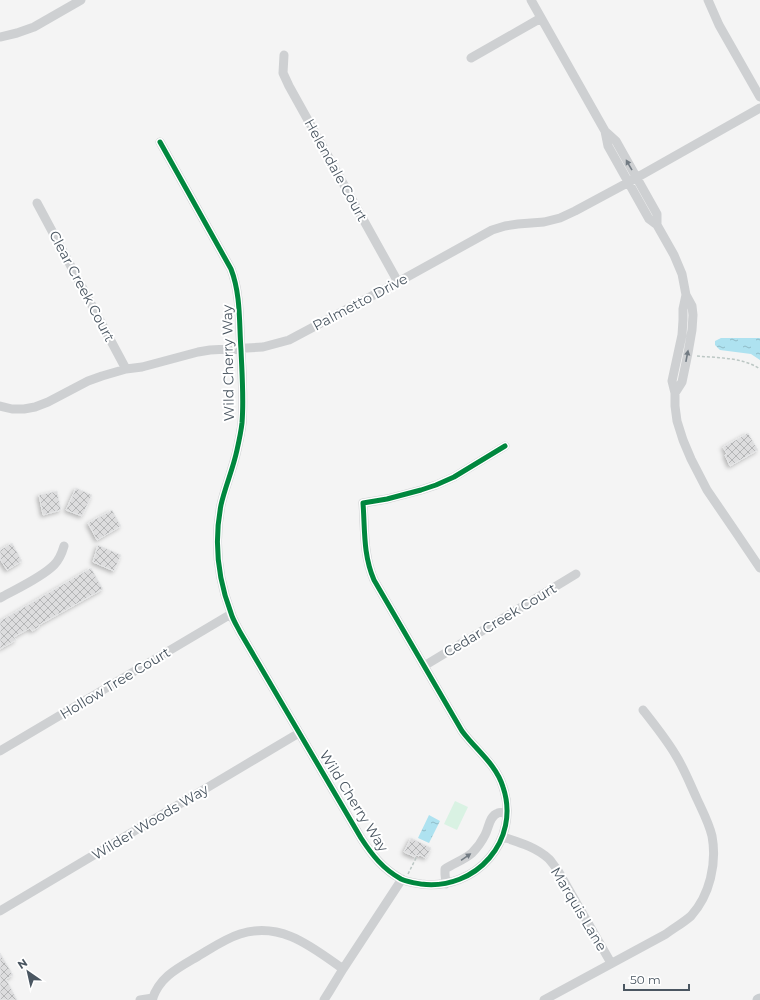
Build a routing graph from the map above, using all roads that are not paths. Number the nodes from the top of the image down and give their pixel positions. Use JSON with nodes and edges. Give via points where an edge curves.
{"nodes":[{"id":1,"x":81,"y":0,"type":"edge"},
{"id":2,"x":531,"y":0,"type":"edge"},
{"id":3,"x":708,"y":0,"type":"edge"},
{"id":4,"x":541,"y":18,"type":"junction"},
{"id":5,"x":0,"y":37,"type":"edge"},
{"id":6,"x":284,"y":55,"type":"dead end"},
{"id":7,"x":471,"y":58,"type":"dead end"},
{"id":8,"x":760,"y":96,"type":"edge"},
{"id":9,"x":760,"y":108,"type":"edge"},
{"id":10,"x":160,"y":142,"type":"dead end"},
{"id":11,"x":633,"y":180,"type":"junction"},
{"id":12,"x":37,"y":203,"type":"dead end"},
{"id":13,"x":398,"y":282,"type":"junction"},
{"id":14,"x":240,"y":349,"type":"junction"},
{"id":15,"x":126,"y":369,"type":"junction"},
{"id":16,"x":0,"y":406,"type":"edge"},
{"id":17,"x":505,"y":446,"type":"dead end"},
{"id":18,"x":64,"y":546,"type":"dead end"},
{"id":19,"x":760,"y":568,"type":"edge"},
{"id":20,"x":576,"y":574,"type":"dead end"},
{"id":21,"x":0,"y":598,"type":"edge"},
{"id":22,"x":231,"y":614,"type":"junction"},
{"id":23,"x":424,"y":666,"type":"junction"},
{"id":24,"x":643,"y":710,"type":"dead end"},
{"id":25,"x":299,"y":733,"type":"junction"},
{"id":26,"x":0,"y":751,"type":"edge"},
{"id":27,"x":507,"y":813,"type":"junction"},
{"id":28,"x":502,"y":837,"type":"junction"},
{"id":29,"x":405,"y":877,"type":"junction"},
{"id":30,"x":446,"y":884,"type":"junction"},
{"id":31,"x":0,"y":911,"type":"edge"},
{"id":32,"x":611,"y":963,"type":"junction"},
{"id":33,"x":343,"y":969,"type":"junction"},
{"id":34,"x":153,"y":999,"type":"edge"},
{"id":35,"x":140,"y":1000,"type":"edge"},
{"id":36,"x":324,"y":1000,"type":"edge"},
{"id":37,"x":544,"y":1000,"type":"edge"}],
"edges":[{"from":1,"to":5,"type":"street","via":[[34,27]]},
{"from":2,"to":4,"type":"street"},
{"from":3,"to":8,"type":"street"},
{"from":4,"to":7,"type":"street"},
{"from":4,"to":11,"type":"street","via":[[605,131],[608,146]]},
{"from":6,"to":13,"type":"street","name":"Helendale Court","via":[[283,73],[289,86]]},
{"from":9,"to":11,"type":"street","name":"Palmetto Drive"},
{"from":10,"to":14,"type":"street","name":"Wild Cherry Way","via":[[235,279],[239,302]]},
{"from":11,"to":13,"type":"street","name":"Palmetto Drive","via":[[560,218],[492,230]]},
{"from":11,"to":19,"type":"street","via":[[649,219],[657,225],[682,274],[686,295],[682,309],[682,335],[672,381],[677,421],[683,440],[714,501]]},
{"from":12,"to":15,"type":"street","name":"Clear Creek Court"},
{"from":13,"to":14,"type":"street","name":"Palmetto Drive","via":[[289,340],[263,348]]},
{"from":14,"to":15,"type":"street","name":"Palmetto Drive","via":[[198,352]]},
{"from":14,"to":22,"type":"street","name":"Wild Cherry Way","via":[[242,424],[237,452],[224,492],[217,538],[218,561]]},
{"from":15,"to":16,"type":"street","name":"Palmetto Drive","via":[[88,381],[35,407],[12,409]]},
{"from":17,"to":23,"type":"street","name":"Wild Cherry Way","via":[[436,485],[364,503],[364,545],[369,570]]},
{"from":18,"to":21,"type":"street","via":[[54,565]]},
{"from":20,"to":23,"type":"street","name":"Cedar Creek Court"},
{"from":22,"to":25,"type":"street","name":"Wild Cherry Way"},
{"from":22,"to":26,"type":"street","name":"Hollow Tree Court"},
{"from":23,"to":27,"type":"street","name":"Wild Cherry Way","via":[[462,731],[499,777]]},
{"from":24,"to":32,"type":"street","via":[[675,754],[706,819],[712,835],[713,866],[705,894],[691,916],[666,934]]},
{"from":25,"to":29,"type":"street","name":"Wild Cherry Way","via":[[371,854],[382,866]]},
{"from":25,"to":31,"type":"street","name":"Wilder Woods Way"},
{"from":27,"to":28,"type":"street","name":"Wild Cherry Way"},
{"from":30,"to":27,"type":"street","one_way":true,"via":[[445,869],[462,860],[480,845],[493,816],[497,813]]},
{"from":28,"to":30,"type":"street","name":"Wild Cherry Way","via":[[482,866],[472,874]]},
{"from":28,"to":32,"type":"street","name":"Marquis Lane","via":[[538,851],[557,869]]},
{"from":29,"to":30,"type":"street","name":"Wild Cherry Way","via":[[413,882],[428,885]]},
{"from":29,"to":33,"type":"street"},
{"from":32,"to":37,"type":"street"},
{"from":33,"to":34,"type":"street","via":[[291,936],[254,931],[228,939],[174,971],[159,986]]},
{"from":33,"to":36,"type":"street"},
{"from":34,"to":35,"type":"street"}]}
